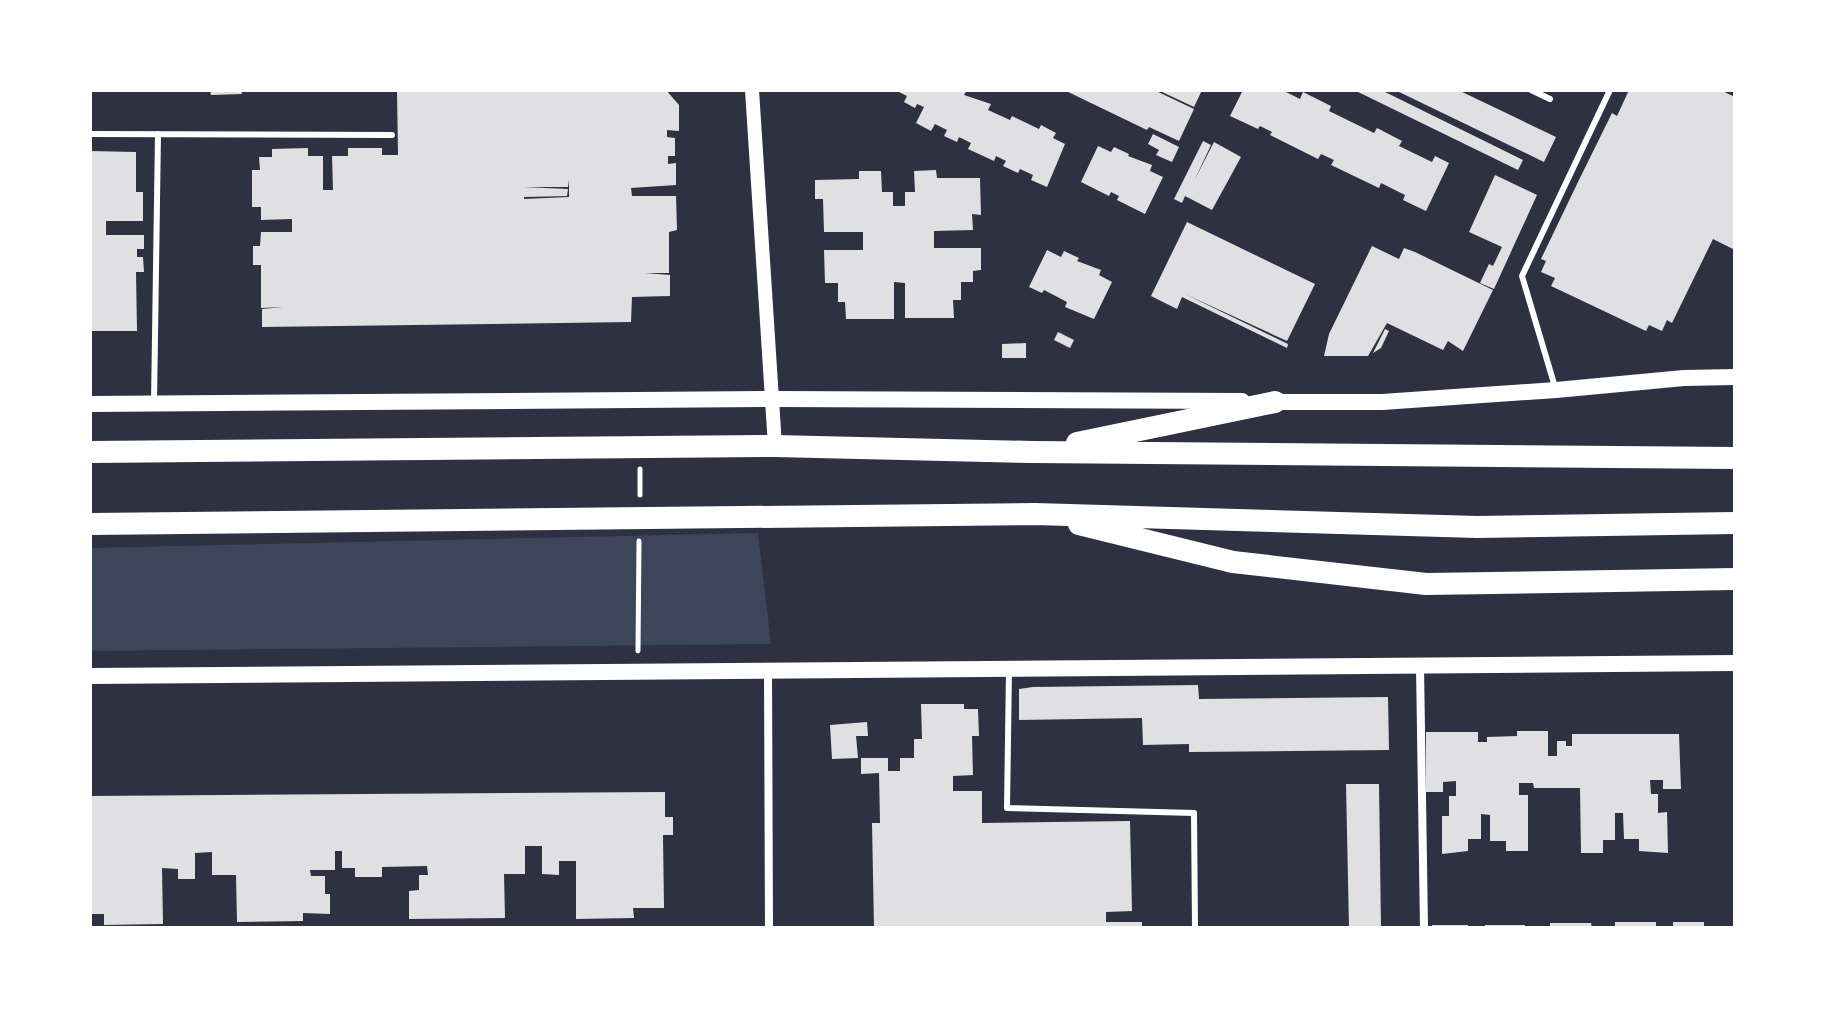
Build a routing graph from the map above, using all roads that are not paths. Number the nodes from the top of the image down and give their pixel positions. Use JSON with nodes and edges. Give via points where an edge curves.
{"nodes":[{"id":1,"x":752,"y":90,"type":"edge"},
{"id":2,"x":1531,"y":90,"type":"edge"},
{"id":3,"x":1610,"y":90,"type":"edge"},
{"id":4,"x":1550,"y":99,"type":"dead end"},
{"id":5,"x":90,"y":134,"type":"edge"},
{"id":6,"x":158,"y":134,"type":"junction"},
{"id":7,"x":392,"y":135,"type":"dead end"},
{"id":8,"x":1735,"y":377,"type":"edge"},
{"id":9,"x":1556,"y":390,"type":"junction"},
{"id":10,"x":774,"y":399,"type":"junction"},
{"id":11,"x":1275,"y":402,"type":"junction"},
{"id":12,"x":154,"y":403,"type":"junction"},
{"id":13,"x":90,"y":404,"type":"edge"},
{"id":14,"x":775,"y":446,"type":"junction"},
{"id":15,"x":90,"y":452,"type":"edge"},
{"id":16,"x":1032,"y":452,"type":"junction"},
{"id":17,"x":1735,"y":458,"type":"edge"},
{"id":18,"x":1035,"y":514,"type":"junction"},
{"id":19,"x":1735,"y":523,"type":"edge"},
{"id":20,"x":90,"y":524,"type":"edge"},
{"id":21,"x":1735,"y":579,"type":"edge"},
{"id":22,"x":1735,"y":663,"type":"edge"},
{"id":23,"x":1420,"y":666,"type":"junction"},
{"id":24,"x":1009,"y":670,"type":"junction"},
{"id":25,"x":768,"y":672,"type":"junction"},
{"id":26,"x":90,"y":676,"type":"edge"},
{"id":27,"x":769,"y":928,"type":"edge"},
{"id":28,"x":1195,"y":928,"type":"edge"},
{"id":29,"x":1424,"y":928,"type":"edge"}],
"edges":[{"from":1,"to":10,"type":"street"},
{"from":2,"to":4,"type":"lane"},
{"from":3,"to":9,"type":"lane","via":[[1522,276]]},
{"from":5,"to":6,"type":"lane"},
{"from":6,"to":7,"type":"lane"},
{"from":6,"to":12,"type":"lane"},
{"from":8,"to":9,"type":"main road"},
{"from":9,"to":11,"type":"main road","via":[[1382,402]]},
{"from":10,"to":11,"type":"main road"},
{"from":10,"to":12,"type":"main road"},
{"from":10,"to":14,"type":"street"},
{"from":11,"to":16,"type":"highway"},
{"from":12,"to":13,"type":"main road"},
{"from":14,"to":15,"type":"highway"},
{"from":14,"to":16,"type":"highway"},
{"from":16,"to":17,"type":"highway"},
{"from":18,"to":19,"type":"highway","via":[[1477,527]]},
{"from":18,"to":20,"type":"highway"},
{"from":18,"to":21,"type":"highway","via":[[1233,562],[1426,584]]},
{"from":22,"to":23,"type":"main road"},
{"from":23,"to":24,"type":"main road"},
{"from":23,"to":29,"type":"street"},
{"from":24,"to":25,"type":"main road"},
{"from":24,"to":28,"type":"lane","via":[[1007,808],[1194,813]]},
{"from":25,"to":26,"type":"main road"},
{"from":25,"to":27,"type":"street"}]}
